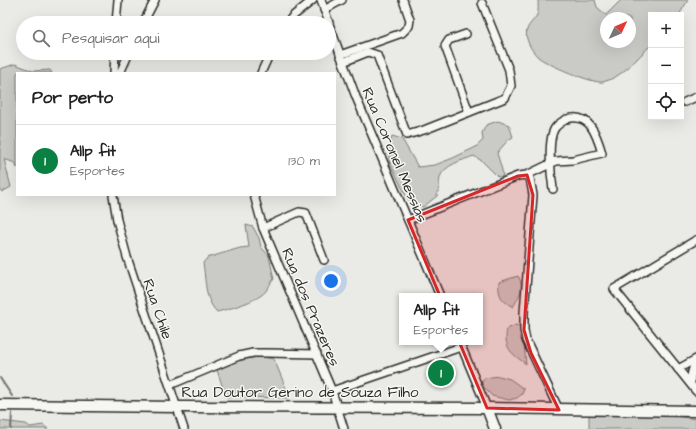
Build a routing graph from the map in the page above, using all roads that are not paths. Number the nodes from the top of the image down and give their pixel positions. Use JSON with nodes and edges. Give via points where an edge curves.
{"nodes":[{"id":1,"x":118,"y":0,"type":"edge"},
{"id":2,"x":156,"y":0,"type":"edge"},
{"id":3,"x":313,"y":0,"type":"edge"},
{"id":4,"x":321,"y":0,"type":"edge"},
{"id":5,"x":342,"y":0,"type":"edge"},
{"id":6,"x":403,"y":0,"type":"edge"},
{"id":7,"x":482,"y":3,"type":"dead end"},
{"id":8,"x":324,"y":10,"type":"junction"},
{"id":9,"x":117,"y":16,"type":"edge"},
{"id":10,"x":147,"y":16,"type":"edge"},
{"id":11,"x":293,"y":16,"type":"edge"},
{"id":12,"x":326,"y":16,"type":"edge"},
{"id":13,"x":466,"y":34,"type":"dead end"},
{"id":14,"x":381,"y":41,"type":"junction"},
{"id":15,"x":336,"y":44,"type":"edge"},
{"id":16,"x":377,"y":55,"type":"junction"},
{"id":17,"x":341,"y":59,"type":"junction"},
{"id":18,"x":115,"y":60,"type":"edge"},
{"id":19,"x":126,"y":60,"type":"edge"},
{"id":20,"x":267,"y":60,"type":"edge"},
{"id":21,"x":114,"y":72,"type":"edge"},
{"id":22,"x":120,"y":72,"type":"edge"},
{"id":23,"x":261,"y":72,"type":"edge"},
{"id":24,"x":696,"y":97,"type":"edge"},
{"id":25,"x":684,"y":102,"type":"dead end"},
{"id":26,"x":469,"y":112,"type":"junction"},
{"id":27,"x":550,"y":163,"type":"junction"},
{"id":28,"x":526,"y":175,"type":"junction"},
{"id":29,"x":553,"y":189,"type":"dead end"},
{"id":30,"x":113,"y":196,"type":"edge"},
{"id":31,"x":254,"y":196,"type":"edge"},
{"id":32,"x":408,"y":220,"type":"junction"},
{"id":33,"x":263,"y":228,"type":"junction"},
{"id":34,"x":696,"y":240,"type":"edge"},
{"id":35,"x":324,"y":260,"type":"dead end"},
{"id":36,"x":439,"y":293,"type":"edge"},
{"id":37,"x":457,"y":345,"type":"edge"},
{"id":38,"x":460,"y":345,"type":"edge"},
{"id":39,"x":316,"y":354,"type":"junction"},
{"id":40,"x":696,"y":360,"type":"edge"},
{"id":41,"x":678,"y":369,"type":"junction"},
{"id":42,"x":691,"y":384,"type":"junction"},
{"id":43,"x":170,"y":385,"type":"junction"},
{"id":44,"x":332,"y":391,"type":"junction"},
{"id":45,"x":696,"y":391,"type":"edge"},
{"id":46,"x":0,"y":405,"type":"edge"},
{"id":47,"x":177,"y":407,"type":"junction"},
{"id":48,"x":337,"y":408,"type":"junction"},
{"id":49,"x":487,"y":408,"type":"junction"},
{"id":50,"x":559,"y":410,"type":"junction"},
{"id":51,"x":696,"y":411,"type":"edge"},
{"id":52,"x":184,"y":429,"type":"edge"},
{"id":53,"x":344,"y":429,"type":"edge"},
{"id":54,"x":495,"y":429,"type":"edge"}],
"edges":[{"from":1,"to":9,"type":"street"},
{"from":2,"to":10,"type":"street"},
{"from":3,"to":11,"type":"street"},
{"from":4,"to":8,"type":"street","name":"Rua Coronel Messias"},
{"from":5,"to":8,"type":"street"},
{"from":6,"to":14,"type":"street","via":[[409,15],[409,26],[402,33]]},
{"from":7,"to":26,"type":"street","via":[[509,70],[511,86],[505,98]]},
{"from":8,"to":12,"type":"street","name":"Rua Coronel Messias"},
{"from":13,"to":26,"type":"street","via":[[448,40],[445,46]]},
{"from":14,"to":16,"type":"street"},
{"from":14,"to":17,"type":"street"},
{"from":15,"to":17,"type":"street","name":"Rua Coronel Messias"},
{"from":16,"to":17,"type":"street","via":[[368,52]]},
{"from":16,"to":26,"type":"street","via":[[407,135]]},
{"from":17,"to":32,"type":"street","name":"Rua Coronel Messias"},
{"from":18,"to":21,"type":"street"},
{"from":19,"to":22,"type":"street"},
{"from":20,"to":23,"type":"street"},
{"from":24,"to":25,"type":"street"},
{"from":27,"to":27,"type":"street","via":[[602,153],[598,138],[584,120],[573,117],[562,121],[554,129]]},
{"from":27,"to":28,"type":"street"},
{"from":27,"to":29,"type":"street"},
{"from":28,"to":32,"type":"street"},
{"from":28,"to":50,"type":"street","via":[[530,178],[533,195],[524,330],[531,353]]},
{"from":30,"to":43,"type":"street","name":"Rua Chile","via":[[127,257]]},
{"from":31,"to":33,"type":"street","name":"Rua dos Prazeres"},
{"from":32,"to":36,"type":"street","name":"Rua Coronel Messias"},
{"from":33,"to":35,"type":"street","via":[[299,212],[306,213]]},
{"from":33,"to":39,"type":"street","name":"Rua dos Prazeres"},
{"from":34,"to":41,"type":"street","via":[[614,289]]},
{"from":37,"to":44,"type":"street"},
{"from":38,"to":49,"type":"street"},
{"from":39,"to":43,"type":"street","via":[[253,353],[239,356]]},
{"from":39,"to":44,"type":"street","name":"Rua dos Prazeres"},
{"from":40,"to":41,"type":"street"},
{"from":40,"to":42,"type":"street","via":[[690,377]]},
{"from":41,"to":42,"type":"street"},
{"from":42,"to":45,"type":"street"},
{"from":43,"to":47,"type":"street","name":"Rua Chile"},
{"from":44,"to":48,"type":"street","name":"Rua dos Prazeres"},
{"from":46,"to":47,"type":"main road","name":"Rua Doutor Gerino de Souza Filho"},
{"from":47,"to":48,"type":"main road","name":"Rua Doutor Gerino de Souza Filho"},
{"from":47,"to":52,"type":"street","name":"Rua Chile"},
{"from":48,"to":49,"type":"main road","name":"Rua Doutor Gerino de Souza Filho"},
{"from":48,"to":53,"type":"street","name":"Rua dos Prazeres"},
{"from":49,"to":50,"type":"main road","name":"Rua Doutor Gerino de Souza Filho"},
{"from":49,"to":54,"type":"main road"},
{"from":50,"to":51,"type":"main road","name":"Rua Doutor Gerino de Souza Filho"}]}
